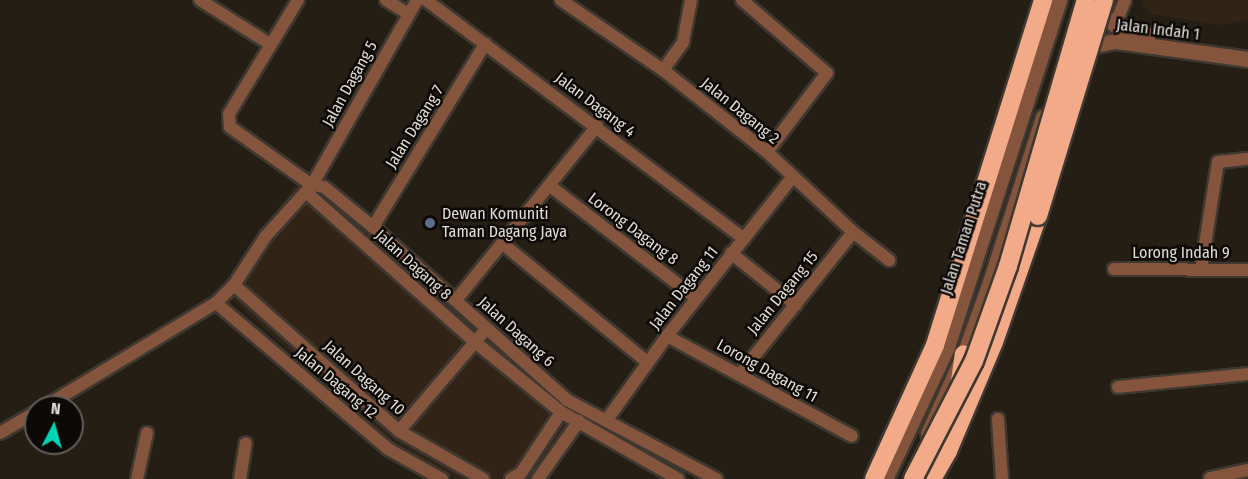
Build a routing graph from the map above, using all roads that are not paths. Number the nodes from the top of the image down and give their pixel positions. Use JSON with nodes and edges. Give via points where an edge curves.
{"nodes":[{"id":1,"x":200,"y":0,"type":"edge"},
{"id":2,"x":298,"y":0,"type":"edge"},
{"id":3,"x":386,"y":0,"type":"edge"},
{"id":4,"x":417,"y":0,"type":"edge"},
{"id":5,"x":426,"y":0,"type":"edge"},
{"id":6,"x":561,"y":0,"type":"edge"},
{"id":7,"x":581,"y":0,"type":"edge"},
{"id":8,"x":691,"y":0,"type":"edge"},
{"id":9,"x":742,"y":0,"type":"edge"},
{"id":10,"x":1043,"y":0,"type":"edge"},
{"id":11,"x":1059,"y":0,"type":"edge"},
{"id":12,"x":1080,"y":0,"type":"edge"},
{"id":13,"x":1087,"y":0,"type":"edge"},
{"id":14,"x":1104,"y":0,"type":"edge"},
{"id":15,"x":1125,"y":0,"type":"edge"},
{"id":16,"x":408,"y":14,"type":"junction"},
{"id":17,"x":578,"y":14,"type":"junction"},
{"id":18,"x":1115,"y":25,"type":"junction"},
{"id":19,"x":270,"y":44,"type":"junction"},
{"id":20,"x":485,"y":44,"type":"junction"},
{"id":21,"x":1248,"y":49,"type":"edge"},
{"id":22,"x":1064,"y":51,"type":"junction"},
{"id":23,"x":1248,"y":58,"type":"edge"},
{"id":24,"x":663,"y":70,"type":"junction"},
{"id":25,"x":597,"y":126,"type":"junction"},
{"id":26,"x":767,"y":152,"type":"junction"},
{"id":27,"x":1248,"y":159,"type":"edge"},
{"id":28,"x":792,"y":178,"type":"junction"},
{"id":29,"x":550,"y":186,"type":"junction"},
{"id":30,"x":309,"y":188,"type":"junction"},
{"id":31,"x":373,"y":227,"type":"junction"},
{"id":32,"x":853,"y":232,"type":"junction"},
{"id":33,"x":742,"y":238,"type":"junction"},
{"id":34,"x":503,"y":244,"type":"junction"},
{"id":35,"x":731,"y":253,"type":"junction"},
{"id":36,"x":889,"y":260,"type":"dead end"},
{"id":37,"x":1114,"y":269,"type":"dead end"},
{"id":38,"x":1201,"y":270,"type":"junction"},
{"id":39,"x":1248,"y":270,"type":"edge"},
{"id":40,"x":234,"y":285,"type":"junction"},
{"id":41,"x":696,"y":298,"type":"junction"},
{"id":42,"x":456,"y":300,"type":"junction"},
{"id":43,"x":216,"y":303,"type":"junction"},
{"id":44,"x":796,"y":304,"type":"junction"},
{"id":45,"x":486,"y":329,"type":"junction"},
{"id":46,"x":667,"y":336,"type":"junction"},
{"id":47,"x":474,"y":342,"type":"junction"},
{"id":48,"x":964,"y":354,"type":"junction"},
{"id":49,"x":647,"y":362,"type":"junction"},
{"id":50,"x":1248,"y":374,"type":"edge"},
{"id":51,"x":739,"y":375,"type":"junction"},
{"id":52,"x":1118,"y":387,"type":"dead end"},
{"id":53,"x":64,"y":395,"type":"edge"},
{"id":54,"x":561,"y":412,"type":"junction"},
{"id":55,"x":24,"y":419,"type":"edge"},
{"id":56,"x":998,"y":419,"type":"dead end"},
{"id":57,"x":606,"y":421,"type":"junction"},
{"id":58,"x":579,"y":422,"type":"junction"},
{"id":59,"x":399,"y":431,"type":"junction"},
{"id":60,"x":0,"y":433,"type":"edge"},
{"id":61,"x":147,"y":433,"type":"dead end"},
{"id":62,"x":852,"y":436,"type":"dead end"},
{"id":63,"x":246,"y":443,"type":"dead end"},
{"id":64,"x":1248,"y":470,"type":"edge"},
{"id":65,"x":1210,"y":478,"type":"edge"},
{"id":66,"x":137,"y":479,"type":"edge"},
{"id":67,"x":240,"y":479,"type":"edge"},
{"id":68,"x":442,"y":479,"type":"edge"},
{"id":69,"x":483,"y":479,"type":"edge"},
{"id":70,"x":511,"y":479,"type":"edge"},
{"id":71,"x":538,"y":479,"type":"edge"},
{"id":72,"x":678,"y":479,"type":"edge"},
{"id":73,"x":716,"y":479,"type":"edge"},
{"id":74,"x":874,"y":479,"type":"edge"},
{"id":75,"x":885,"y":479,"type":"edge"},
{"id":76,"x":907,"y":479,"type":"edge"},
{"id":77,"x":913,"y":479,"type":"edge"},
{"id":78,"x":930,"y":479,"type":"edge"},
{"id":79,"x":1002,"y":479,"type":"edge"}],
"edges":[{"from":1,"to":19,"type":"street"},
{"from":2,"to":19,"type":"street"},
{"from":3,"to":16,"type":"street"},
{"from":4,"to":16,"type":"street","name":"Jalan Dagang 5"},
{"from":5,"to":20,"type":"street","name":"Jalan Dagang 4"},
{"from":6,"to":17,"type":"street","name":"Jalan Dagang 2"},
{"from":7,"to":17,"type":"street"},
{"from":8,"to":24,"type":"street","via":[[682,42]]},
{"from":9,"to":26,"type":"street","via":[[827,73]]},
{"from":10,"to":74,"type":"highway","via":[[935,345]]},
{"from":11,"to":75,"type":"street","name":"Jalan Taman Putra","via":[[946,347]]},
{"from":12,"to":22,"type":"street"},
{"from":13,"to":18,"type":"street","name":"Jalan Indah 1"},
{"from":13,"to":77,"type":"highway","bridge":true,"via":[[1008,266],[974,361]]},
{"from":14,"to":78,"type":"highway","bridge":true,"via":[[1038,216],[994,342],[948,451]]},
{"from":15,"to":18,"type":"street"},
{"from":16,"to":30,"type":"street","name":"Jalan Dagang 5"},
{"from":17,"to":24,"type":"street","name":"Jalan Dagang 2"},
{"from":18,"to":21,"type":"street","name":"Jalan Indah 1","via":[[1220,48]]},
{"from":19,"to":30,"type":"street","via":[[228,120],[239,134]]},
{"from":20,"to":25,"type":"street","name":"Jalan Dagang 4"},
{"from":20,"to":31,"type":"street","name":"Jalan Dagang 7"},
{"from":22,"to":23,"type":"street","name":"Jalan Indah 1","via":[[1116,40]]},
{"from":22,"to":48,"type":"street"},
{"from":24,"to":26,"type":"street","name":"Jalan Dagang 2"},
{"from":25,"to":29,"type":"street"},
{"from":25,"to":33,"type":"street","name":"Jalan Dagang 4"},
{"from":26,"to":28,"type":"street","name":"Jalan Dagang 2"},
{"from":27,"to":38,"type":"street","via":[[1218,162]]},
{"from":28,"to":32,"type":"street","name":"Jalan Dagang 2"},
{"from":28,"to":33,"type":"street","name":"Jalan Dagang 11"},
{"from":29,"to":34,"type":"street"},
{"from":29,"to":41,"type":"street","name":"Lorong Dagang 8"},
{"from":30,"to":31,"type":"street","name":"Jalan Dagang 6","via":[[324,187]]},
{"from":30,"to":40,"type":"street","via":[[266,236]]},
{"from":30,"to":47,"type":"street","name":"Jalan Dagang 8"},
{"from":31,"to":42,"type":"street","name":"Jalan Dagang 6"},
{"from":32,"to":36,"type":"street","name":"Jalan Dagang 2"},
{"from":32,"to":44,"type":"street","name":"Jalan Dagang 15"},
{"from":33,"to":35,"type":"street","name":"Jalan Dagang 11"},
{"from":34,"to":42,"type":"street"},
{"from":34,"to":49,"type":"street"},
{"from":35,"to":41,"type":"street","name":"Jalan Dagang 11"},
{"from":35,"to":44,"type":"street"},
{"from":37,"to":38,"type":"street","name":"Lorong Indah 9"},
{"from":38,"to":39,"type":"street","name":"Lorong Indah 9"},
{"from":40,"to":43,"type":"street"},
{"from":40,"to":59,"type":"street","name":"Jalan Dagang 10"},
{"from":41,"to":46,"type":"street","name":"Jalan Dagang 11"},
{"from":42,"to":45,"type":"street","name":"Jalan Dagang 6"},
{"from":43,"to":53,"type":"street"},
{"from":43,"to":68,"type":"street","name":"Jalan Dagang 12","via":[[388,449]]},
{"from":44,"to":51,"type":"street","name":"Jalan Dagang 15"},
{"from":45,"to":47,"type":"street"},
{"from":45,"to":57,"type":"street","name":"Jalan Dagang 6","via":[[567,400]]},
{"from":46,"to":49,"type":"street","name":"Jalan Dagang 11"},
{"from":46,"to":51,"type":"street","name":"Lorong Dagang 11"},
{"from":47,"to":54,"type":"street","name":"Jalan Dagang 8"},
{"from":47,"to":59,"type":"street"},
{"from":48,"to":76,"type":"street"},
{"from":48,"to":78,"type":"highway","via":[[953,414]]},
{"from":49,"to":57,"type":"street","name":"Jalan Dagang 11"},
{"from":50,"to":52,"type":"street"},
{"from":51,"to":62,"type":"street","name":"Lorong Dagang 11"},
{"from":54,"to":58,"type":"street","name":"Jalan Dagang 8"},
{"from":54,"to":70,"type":"street","via":[[521,473]]},
{"from":55,"to":60,"type":"street"},
{"from":56,"to":79,"type":"street"},
{"from":57,"to":73,"type":"street","name":"Jalan Dagang 6"},
{"from":58,"to":71,"type":"street"},
{"from":58,"to":72,"type":"street","name":"Jalan Dagang 8"},
{"from":59,"to":69,"type":"street","name":"Jalan Dagang 10"},
{"from":61,"to":66,"type":"street"},
{"from":63,"to":67,"type":"street"},
{"from":64,"to":65,"type":"street"}]}
